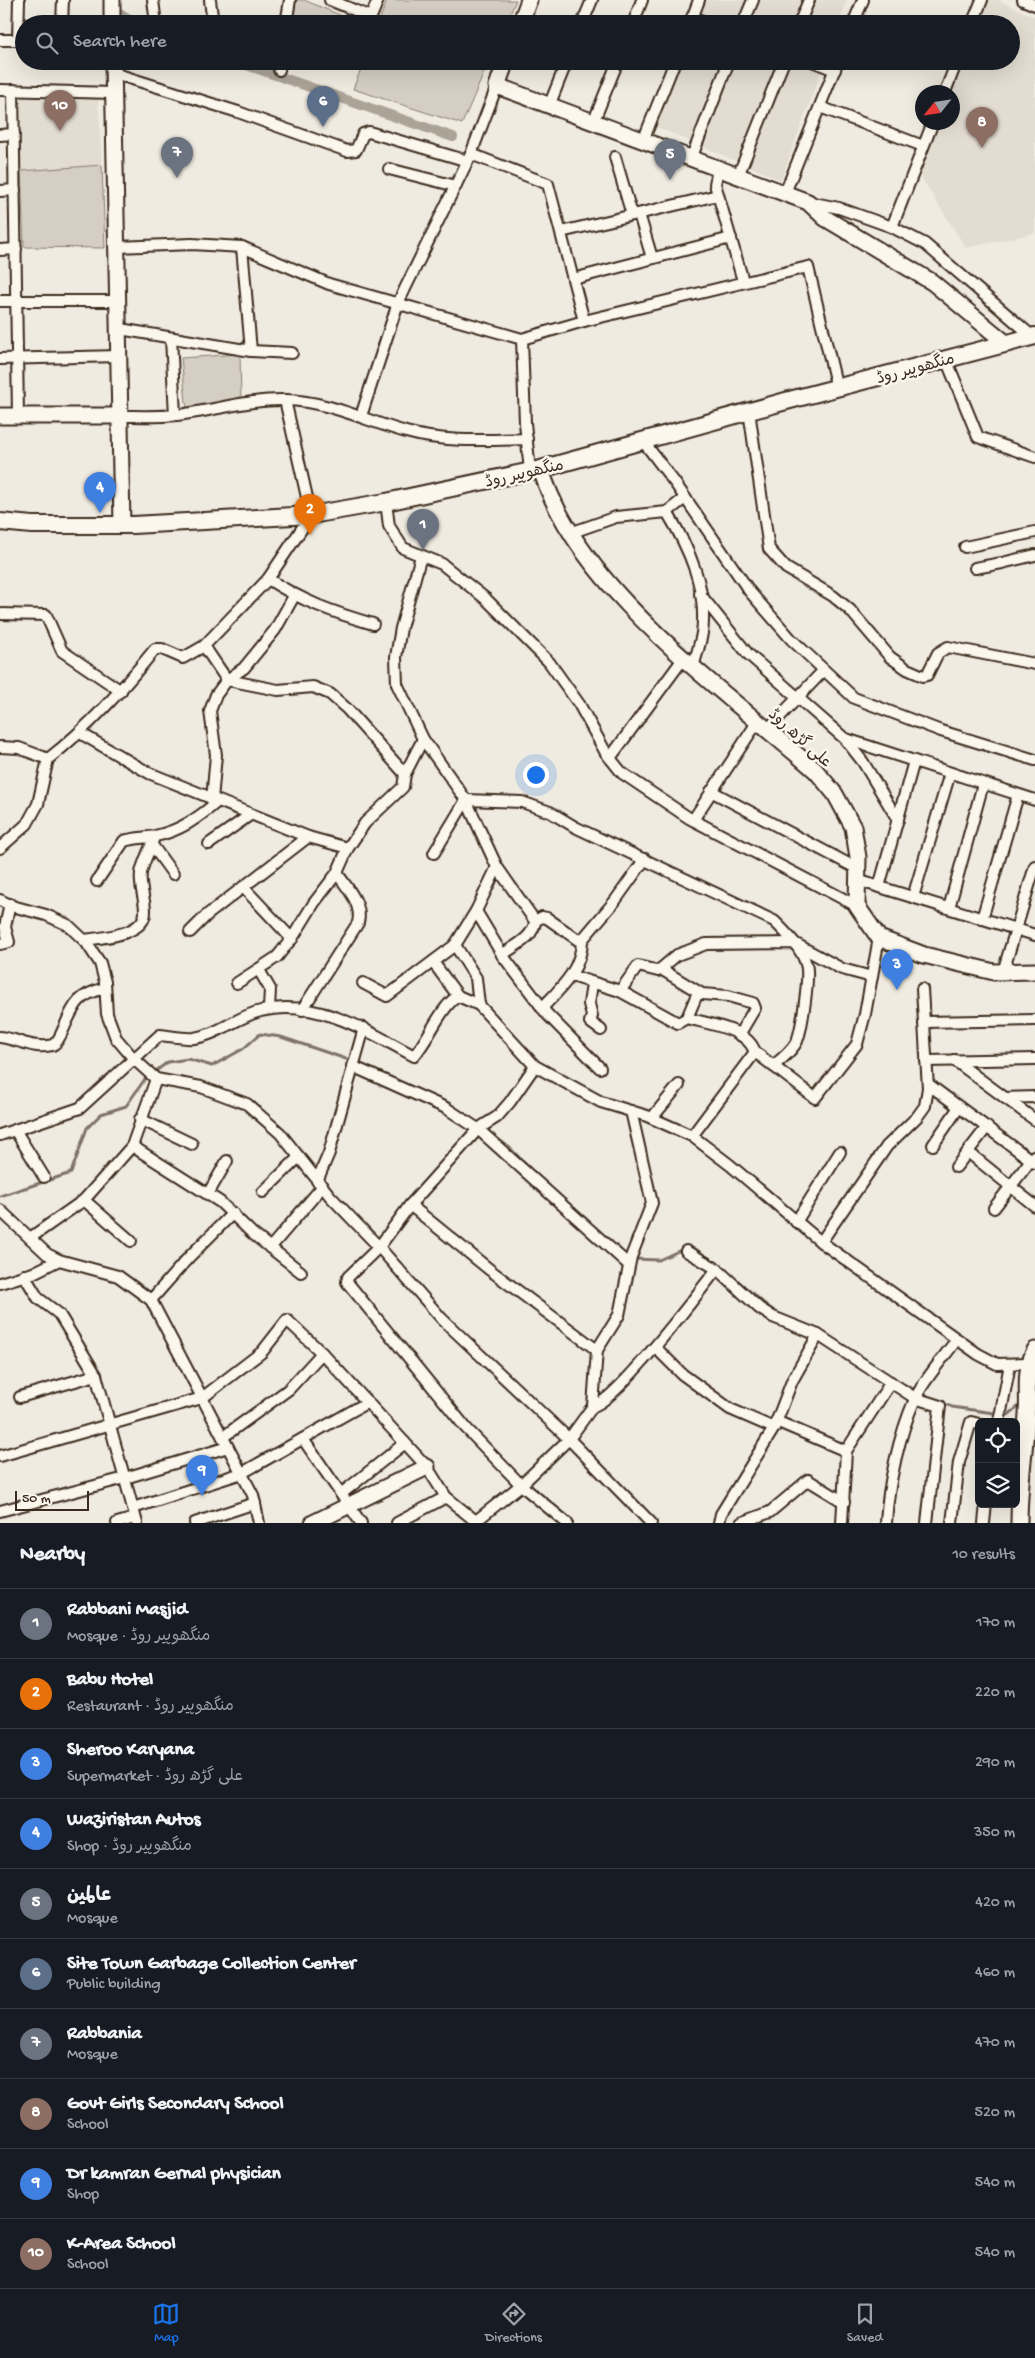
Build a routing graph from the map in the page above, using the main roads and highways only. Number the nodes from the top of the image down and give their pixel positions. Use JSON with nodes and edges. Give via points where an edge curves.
{"nodes":[{"id":1,"x":1034,"y":336,"type":"edge"},
{"id":2,"x":0,"y":522,"type":"edge"}],
"edges":[{"from":1,"to":2,"type":"main road","name":"منگھوپیر روڈ","via":[[536,470],[386,502],[311,515],[122,525]]}]}
